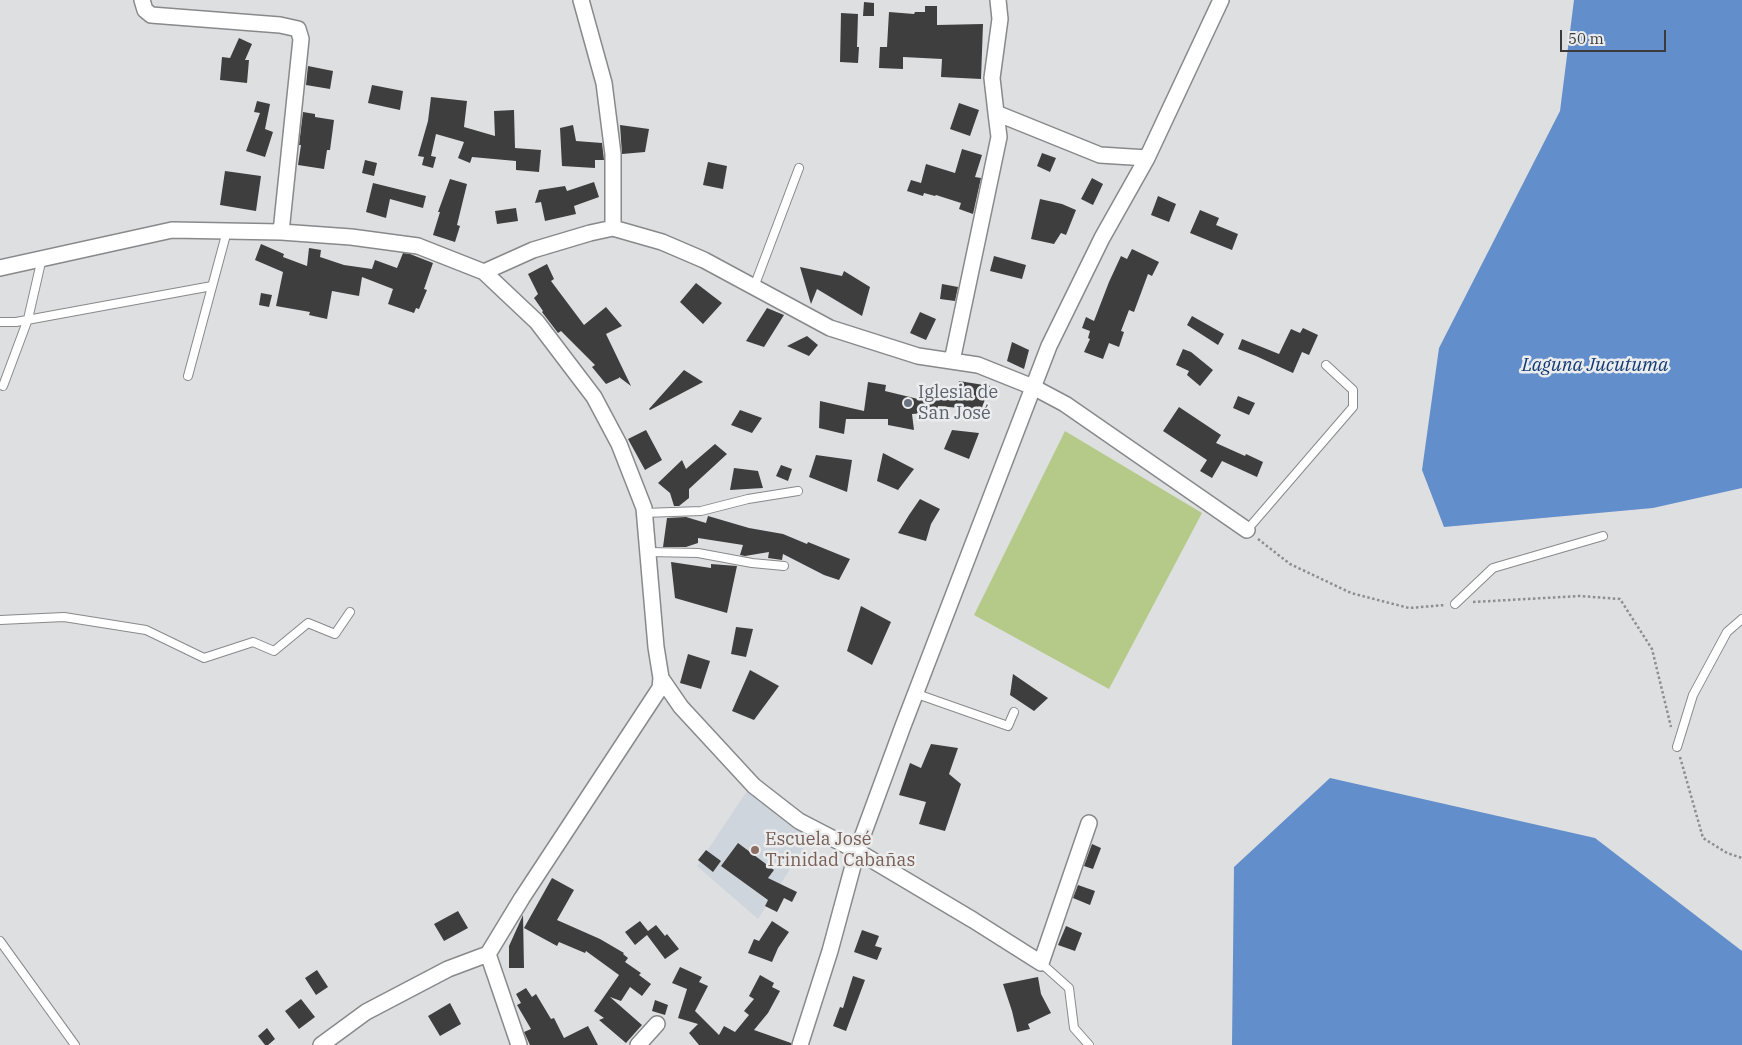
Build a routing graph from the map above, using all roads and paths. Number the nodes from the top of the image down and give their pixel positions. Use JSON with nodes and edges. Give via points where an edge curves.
{"nodes":[{"id":1,"x":142,"y":0,"type":"edge"},
{"id":2,"x":581,"y":0,"type":"edge"},
{"id":3,"x":998,"y":0,"type":"edge"},
{"id":4,"x":1221,"y":0,"type":"edge"},
{"id":5,"x":996,"y":113,"type":"junction"},
{"id":6,"x":1147,"y":158,"type":"junction"},
{"id":7,"x":798,"y":168,"type":"dead end"},
{"id":8,"x":613,"y":228,"type":"junction"},
{"id":9,"x":227,"y":231,"type":"junction"},
{"id":10,"x":281,"y":232,"type":"junction"},
{"id":11,"x":42,"y":258,"type":"junction"},
{"id":12,"x":0,"y":268,"type":"edge"},
{"id":13,"x":484,"y":272,"type":"junction"},
{"id":14,"x":212,"y":286,"type":"junction"},
{"id":15,"x":754,"y":287,"type":"junction"},
{"id":16,"x":28,"y":320,"type":"junction"},
{"id":17,"x":0,"y":322,"type":"edge"},
{"id":18,"x":952,"y":361,"type":"junction"},
{"id":19,"x":1326,"y":365,"type":"dead end"},
{"id":20,"x":188,"y":376,"type":"dead end"},
{"id":21,"x":3,"y":386,"type":"dead end"},
{"id":22,"x":1034,"y":387,"type":"junction"},
{"id":23,"x":798,"y":491,"type":"dead end"},
{"id":24,"x":644,"y":514,"type":"junction"},
{"id":25,"x":1247,"y":530,"type":"junction"},
{"id":26,"x":1603,"y":536,"type":"dead end"},
{"id":27,"x":648,"y":552,"type":"junction"},
{"id":28,"x":784,"y":566,"type":"dead end"},
{"id":29,"x":1454,"y":604,"type":"junction"},
{"id":30,"x":350,"y":612,"type":"dead end"},
{"id":31,"x":1742,"y":619,"type":"edge"},
{"id":32,"x":0,"y":620,"type":"edge"},
{"id":33,"x":662,"y":678,"type":"junction"},
{"id":34,"x":917,"y":694,"type":"junction"},
{"id":35,"x":1014,"y":712,"type":"dead end"},
{"id":36,"x":1677,"y":747,"type":"junction"},
{"id":37,"x":1089,"y":823,"type":"dead end"},
{"id":38,"x":857,"y":851,"type":"junction"},
{"id":39,"x":1742,"y":858,"type":"edge"},
{"id":40,"x":0,"y":941,"type":"edge"},
{"id":41,"x":488,"y":954,"type":"junction"},
{"id":42,"x":1041,"y":963,"type":"junction"},
{"id":43,"x":657,"y":1024,"type":"dead end"},
{"id":44,"x":802,"y":1038,"type":"edge"},
{"id":45,"x":75,"y":1045,"type":"edge"},
{"id":46,"x":321,"y":1045,"type":"edge"},
{"id":47,"x":519,"y":1045,"type":"edge"},
{"id":48,"x":638,"y":1045,"type":"edge"},
{"id":49,"x":814,"y":1045,"type":"edge"},
{"id":50,"x":1089,"y":1045,"type":"edge"}],
"edges":[{"from":1,"to":10,"type":"street","via":[[145,10],[151,15],[298,29],[301,39]]},
{"from":2,"to":8,"type":"street","via":[[604,83],[613,154]]},
{"from":3,"to":5,"type":"street","via":[[1000,19],[992,78]]},
{"from":4,"to":6,"type":"street"},
{"from":5,"to":6,"type":"street","via":[[1100,155]]},
{"from":5,"to":18,"type":"street","via":[[999,137]]},
{"from":6,"to":22,"type":"street","via":[[1102,238],[1049,346]]},
{"from":7,"to":15,"type":"lane"},
{"from":8,"to":13,"type":"street","via":[[533,250]]},
{"from":8,"to":15,"type":"street","via":[[662,242]]},
{"from":9,"to":10,"type":"street"},
{"from":9,"to":11,"type":"street","via":[[172,230]]},
{"from":9,"to":14,"type":"lane"},
{"from":10,"to":13,"type":"street","via":[[418,246]]},
{"from":11,"to":12,"type":"street"},
{"from":11,"to":16,"type":"lane"},
{"from":13,"to":24,"type":"street","via":[[536,322],[594,397],[619,444]]},
{"from":14,"to":16,"type":"lane"},
{"from":14,"to":20,"type":"lane"},
{"from":15,"to":18,"type":"street","via":[[830,328],[909,353]]},
{"from":16,"to":17,"type":"lane"},
{"from":16,"to":21,"type":"lane"},
{"from":18,"to":22,"type":"street","via":[[978,365]]},
{"from":19,"to":25,"type":"lane","via":[[1353,390],[1353,407]]},
{"from":22,"to":25,"type":"street","via":[[1065,404]]},
{"from":22,"to":34,"type":"street"},
{"from":23,"to":24,"type":"lane","via":[[701,511]]},
{"from":24,"to":27,"type":"street"},
{"from":25,"to":29,"type":"path","via":[[1290,564],[1351,593],[1409,608]]},
{"from":26,"to":29,"type":"lane","via":[[1493,568]]},
{"from":27,"to":28,"type":"lane","via":[[698,553]]},
{"from":27,"to":33,"type":"street","via":[[656,647]]},
{"from":29,"to":36,"type":"path","via":[[1580,596],[1620,599],[1652,649]]},
{"from":30,"to":32,"type":"lane","via":[[335,634],[308,623],[274,651],[253,642],[204,658],[146,630],[64,617]]},
{"from":31,"to":36,"type":"lane","via":[[1727,632],[1693,695]]},
{"from":33,"to":38,"type":"street","via":[[681,707],[754,786],[799,821]]},
{"from":33,"to":41,"type":"street","via":[[660,688]]},
{"from":34,"to":35,"type":"lane","via":[[1008,726]]},
{"from":34,"to":38,"type":"street"},
{"from":36,"to":39,"type":"path","via":[[1703,838]]},
{"from":37,"to":42,"type":"street"},
{"from":38,"to":42,"type":"street"},
{"from":38,"to":44,"type":"street"},
{"from":40,"to":45,"type":"lane"},
{"from":41,"to":46,"type":"street","via":[[448,969],[366,1012]]},
{"from":41,"to":47,"type":"street"},
{"from":42,"to":50,"type":"lane","via":[[1069,988],[1074,1028]]},
{"from":43,"to":48,"type":"street"},
{"from":44,"to":49,"type":"street"}]}
